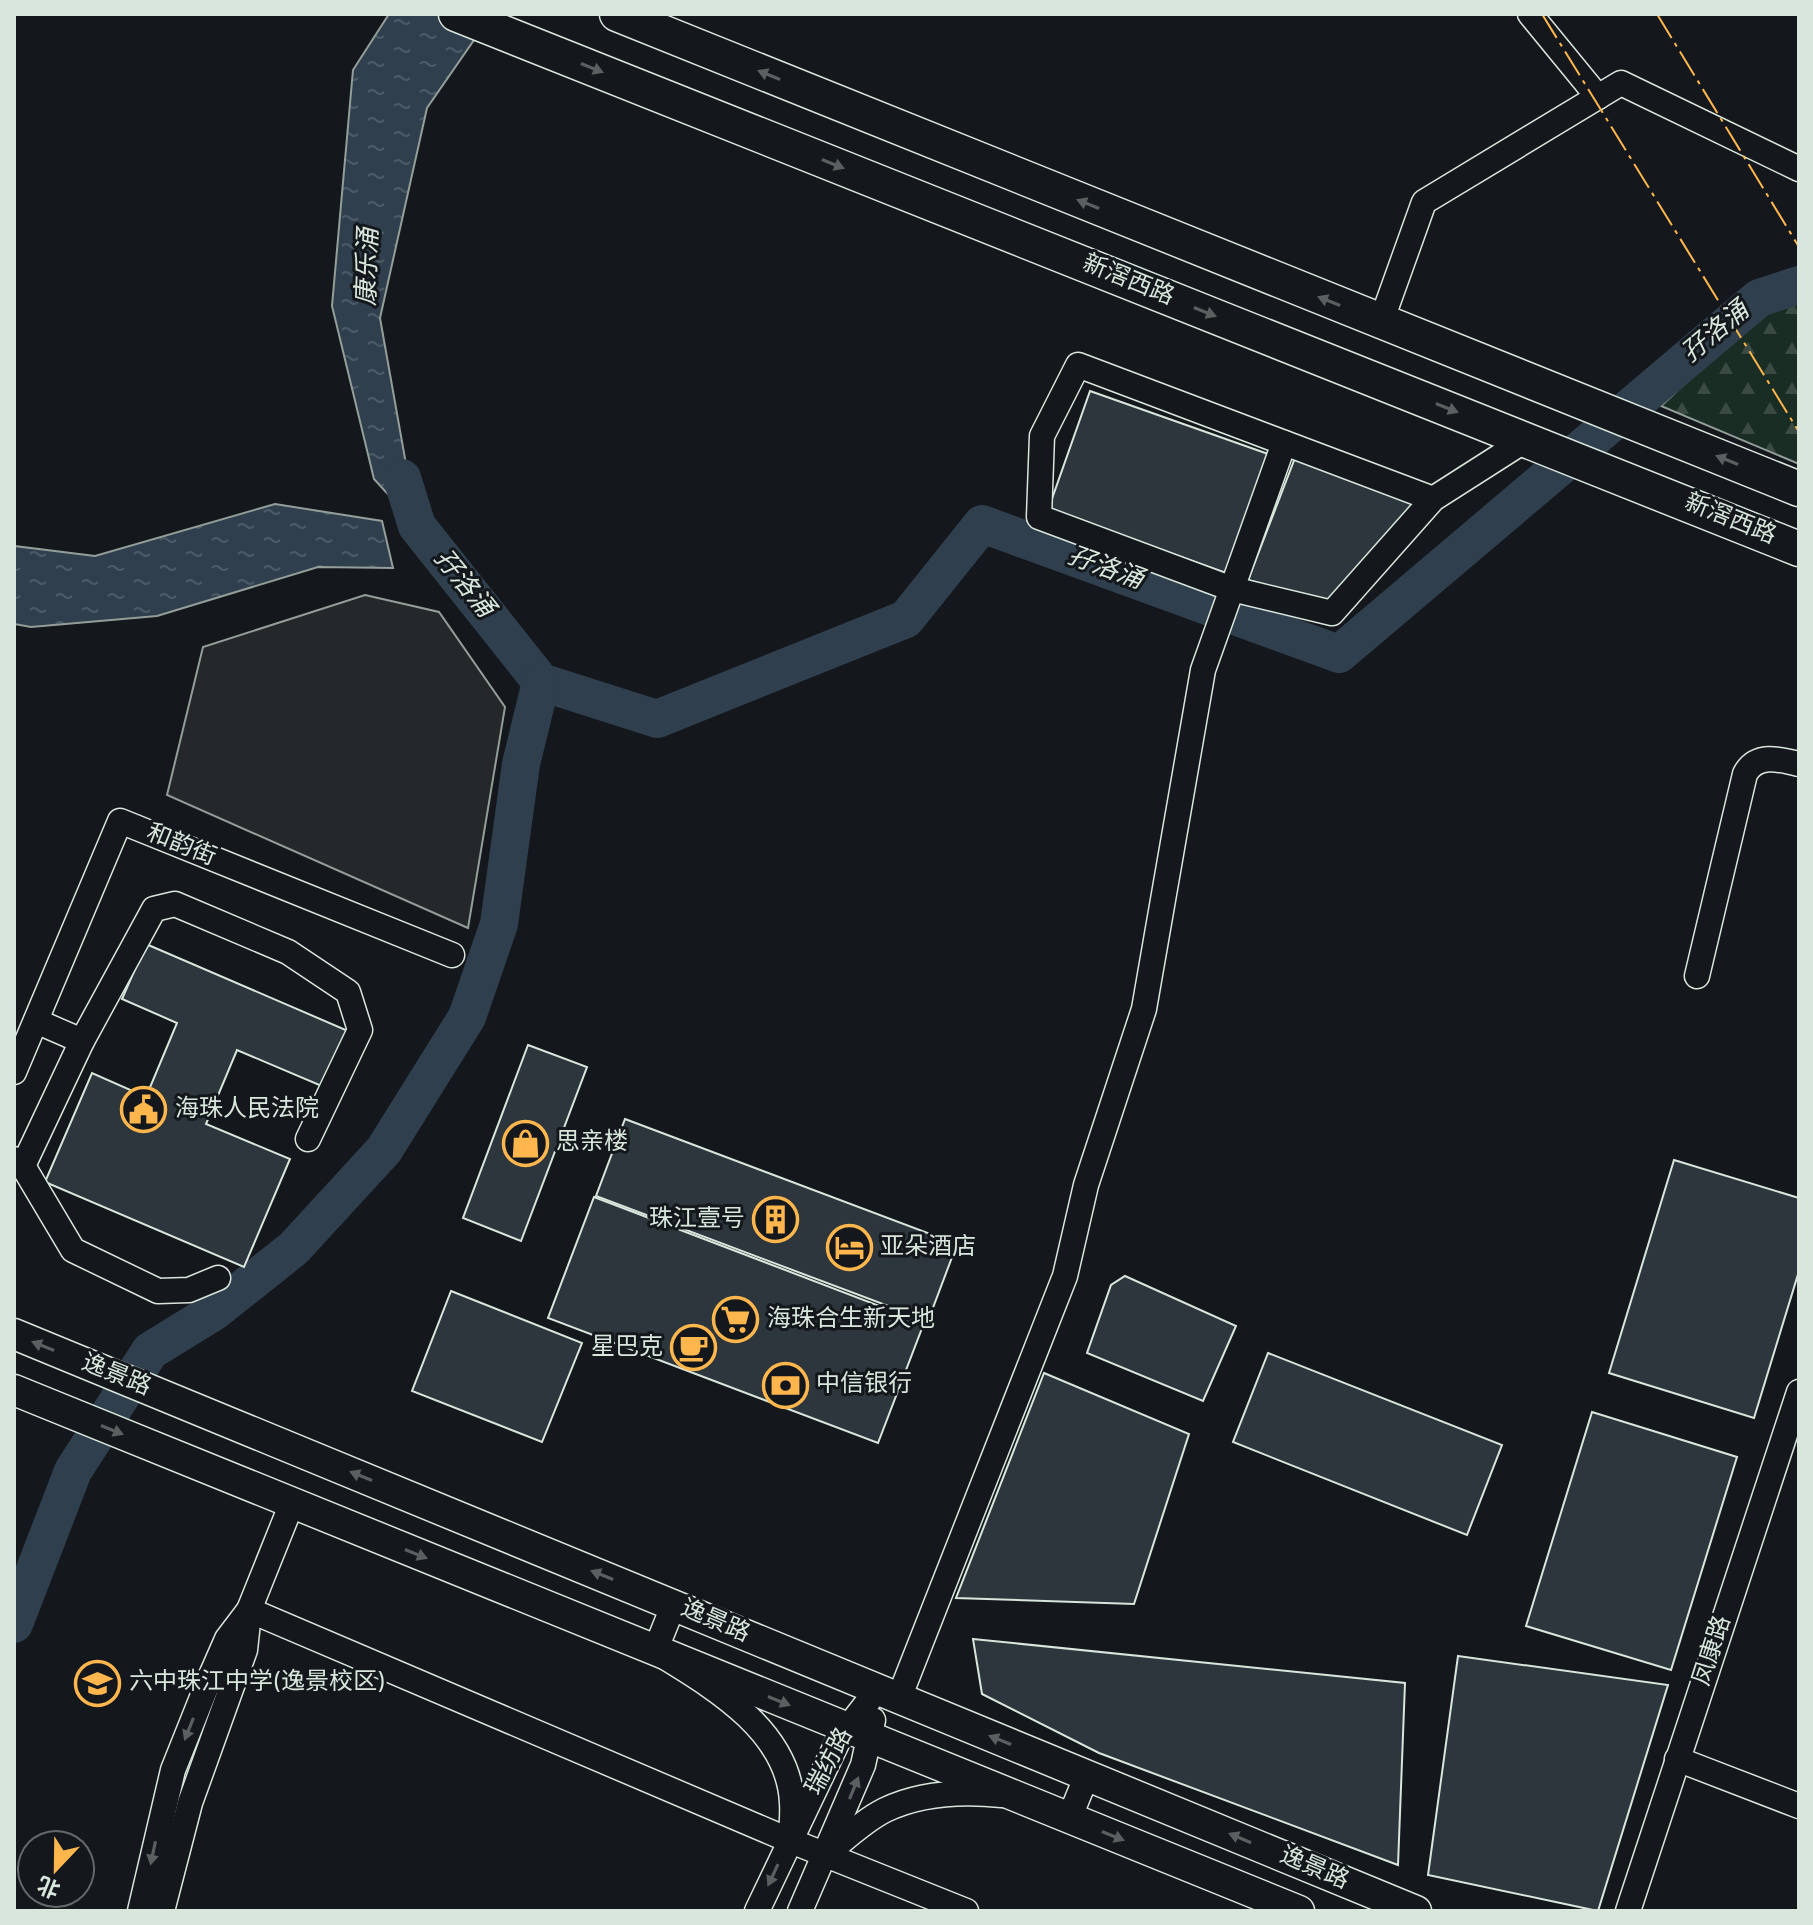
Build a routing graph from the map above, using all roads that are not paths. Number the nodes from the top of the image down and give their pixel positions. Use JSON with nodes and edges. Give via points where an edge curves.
{"nodes":[{"id":1,"x":456,"y":14,"type":"edge"},
{"id":2,"x":617,"y":14,"type":"edge"},
{"id":3,"x":1530,"y":14,"type":"edge"},
{"id":4,"x":1598,"y":97,"type":"junction"},
{"id":5,"x":1799,"y":169,"type":"edge"},
{"id":6,"x":1381,"y":322,"type":"junction"},
{"id":7,"x":1527,"y":439,"type":"junction"},
{"id":8,"x":1284,"y":443,"type":"junction"},
{"id":9,"x":1799,"y":489,"type":"edge"},
{"id":10,"x":1433,"y":499,"type":"junction"},
{"id":11,"x":1799,"y":549,"type":"edge"},
{"id":12,"x":1232,"y":589,"type":"junction"},
{"id":13,"x":1799,"y":764,"type":"edge"},
{"id":14,"x":452,"y":955,"type":"dead end"},
{"id":15,"x":1697,"y":976,"type":"dead end"},
{"id":16,"x":36,"y":1021,"type":"junction"},
{"id":17,"x":82,"y":1041,"type":"junction"},
{"id":18,"x":14,"y":1072,"type":"edge"},
{"id":19,"x":308,"y":1139,"type":"dead end"},
{"id":20,"x":18,"y":1163,"type":"edge"},
{"id":21,"x":218,"y":1278,"type":"dead end"},
{"id":22,"x":14,"y":1334,"type":"edge"},
{"id":23,"x":14,"y":1390,"type":"edge"},
{"id":24,"x":1799,"y":1392,"type":"edge"},
{"id":25,"x":292,"y":1503,"type":"junction"},
{"id":26,"x":674,"y":1604,"type":"junction"},
{"id":27,"x":249,"y":1610,"type":"junction"},
{"id":28,"x":655,"y":1651,"type":"junction"},
{"id":29,"x":888,"y":1694,"type":"junction"},
{"id":30,"x":858,"y":1733,"type":"junction"},
{"id":31,"x":1677,"y":1759,"type":"junction"},
{"id":32,"x":1087,"y":1775,"type":"junction"},
{"id":33,"x":1015,"y":1797,"type":"junction"},
{"id":34,"x":1799,"y":1806,"type":"edge"},
{"id":35,"x":1069,"y":1819,"type":"junction"},
{"id":36,"x":791,"y":1841,"type":"junction"},
{"id":37,"x":825,"y":1855,"type":"junction"},
{"id":38,"x":140,"y":1911,"type":"edge"},
{"id":39,"x":162,"y":1911,"type":"edge"},
{"id":40,"x":757,"y":1911,"type":"edge"},
{"id":41,"x":800,"y":1911,"type":"edge"},
{"id":42,"x":966,"y":1911,"type":"edge"},
{"id":43,"x":1299,"y":1911,"type":"edge"},
{"id":44,"x":1416,"y":1911,"type":"edge"},
{"id":45,"x":1628,"y":1911,"type":"edge"}],
"edges":[{"from":1,"to":7,"type":"highway","name":"新滘西路","one_way":true},
{"from":6,"to":2,"type":"highway","one_way":true},
{"from":3,"to":4,"type":"street"},
{"from":4,"to":5,"type":"street","via":[[1621,83]]},
{"from":4,"to":6,"type":"street","via":[[1424,202]]},
{"from":9,"to":6,"type":"highway","one_way":true},
{"from":7,"to":10,"type":"street"},
{"from":7,"to":11,"type":"highway","name":"新滘西路"},
{"from":8,"to":10,"type":"street"},
{"from":8,"to":12,"type":"street","name":"瑞纺路"},
{"from":8,"to":12,"type":"street","via":[[1078,365],[1042,436],[1039,517]]},
{"from":10,"to":12,"type":"street","via":[[1332,613]]},
{"from":12,"to":29,"type":"street","name":"瑞纺路","via":[[1203,670],[1144,1009],[1086,1185],[1065,1276]]},
{"from":13,"to":15,"type":"street","via":[[1761,759],[1745,774]]},
{"from":14,"to":16,"type":"street","name":"和韵街","via":[[120,821]]},
{"from":16,"to":17,"type":"street"},
{"from":16,"to":18,"type":"street","name":"和韵街"},
{"from":17,"to":19,"type":"street","via":[[154,909],[175,904],[288,952],[348,992],[360,1030]]},
{"from":17,"to":20,"type":"street"},
{"from":20,"to":21,"type":"street","via":[[73,1250],[158,1291],[189,1290]]},
{"from":26,"to":22,"type":"main road","name":"逸景路","one_way":true},
{"from":23,"to":25,"type":"main road","name":"逸景路","one_way":true},
{"from":24,"to":31,"type":"street","name":"凤康路"},
{"from":25,"to":27,"type":"street"},
{"from":25,"to":28,"type":"main road","name":"逸景路","one_way":true},
{"from":26,"to":28,"type":"street"},
{"from":26,"to":29,"type":"main road","name":"逸景路"},
{"from":27,"to":36,"type":"street"},
{"from":27,"to":38,"type":"street","one_way":true,"via":[[227,1639],[173,1770]]},
{"from":27,"to":39,"type":"street","via":[[245,1650],[178,1840]]},
{"from":28,"to":30,"type":"main road","name":"逸景路","one_way":true},
{"from":28,"to":36,"type":"street","via":[[725,1695],[777,1754],[792,1801]]},
{"from":29,"to":30,"type":"street","name":"瑞纺路"},
{"from":32,"to":29,"type":"main road","name":"逸景路","one_way":true},
{"from":30,"to":33,"type":"main road","name":"逸景路"},
{"from":30,"to":36,"type":"street","name":"瑞纺路"},
{"from":37,"to":30,"type":"street","one_way":true,"via":[[861,1772]]},
{"from":31,"to":34,"type":"street"},
{"from":31,"to":45,"type":"street","name":"凤康路"},
{"from":32,"to":35,"type":"street"},
{"from":44,"to":32,"type":"main road","name":"逸景路","one_way":true},
{"from":33,"to":35,"type":"main road","name":"逸景路"},
{"from":33,"to":37,"type":"street","via":[[948,1794],[914,1801],[885,1810]]},
{"from":35,"to":43,"type":"main road","name":"逸景路","one_way":true},
{"from":36,"to":37,"type":"street"},
{"from":36,"to":40,"type":"street","name":"瑞纺路","one_way":true},
{"from":37,"to":41,"type":"street"},
{"from":37,"to":42,"type":"street"}]}
